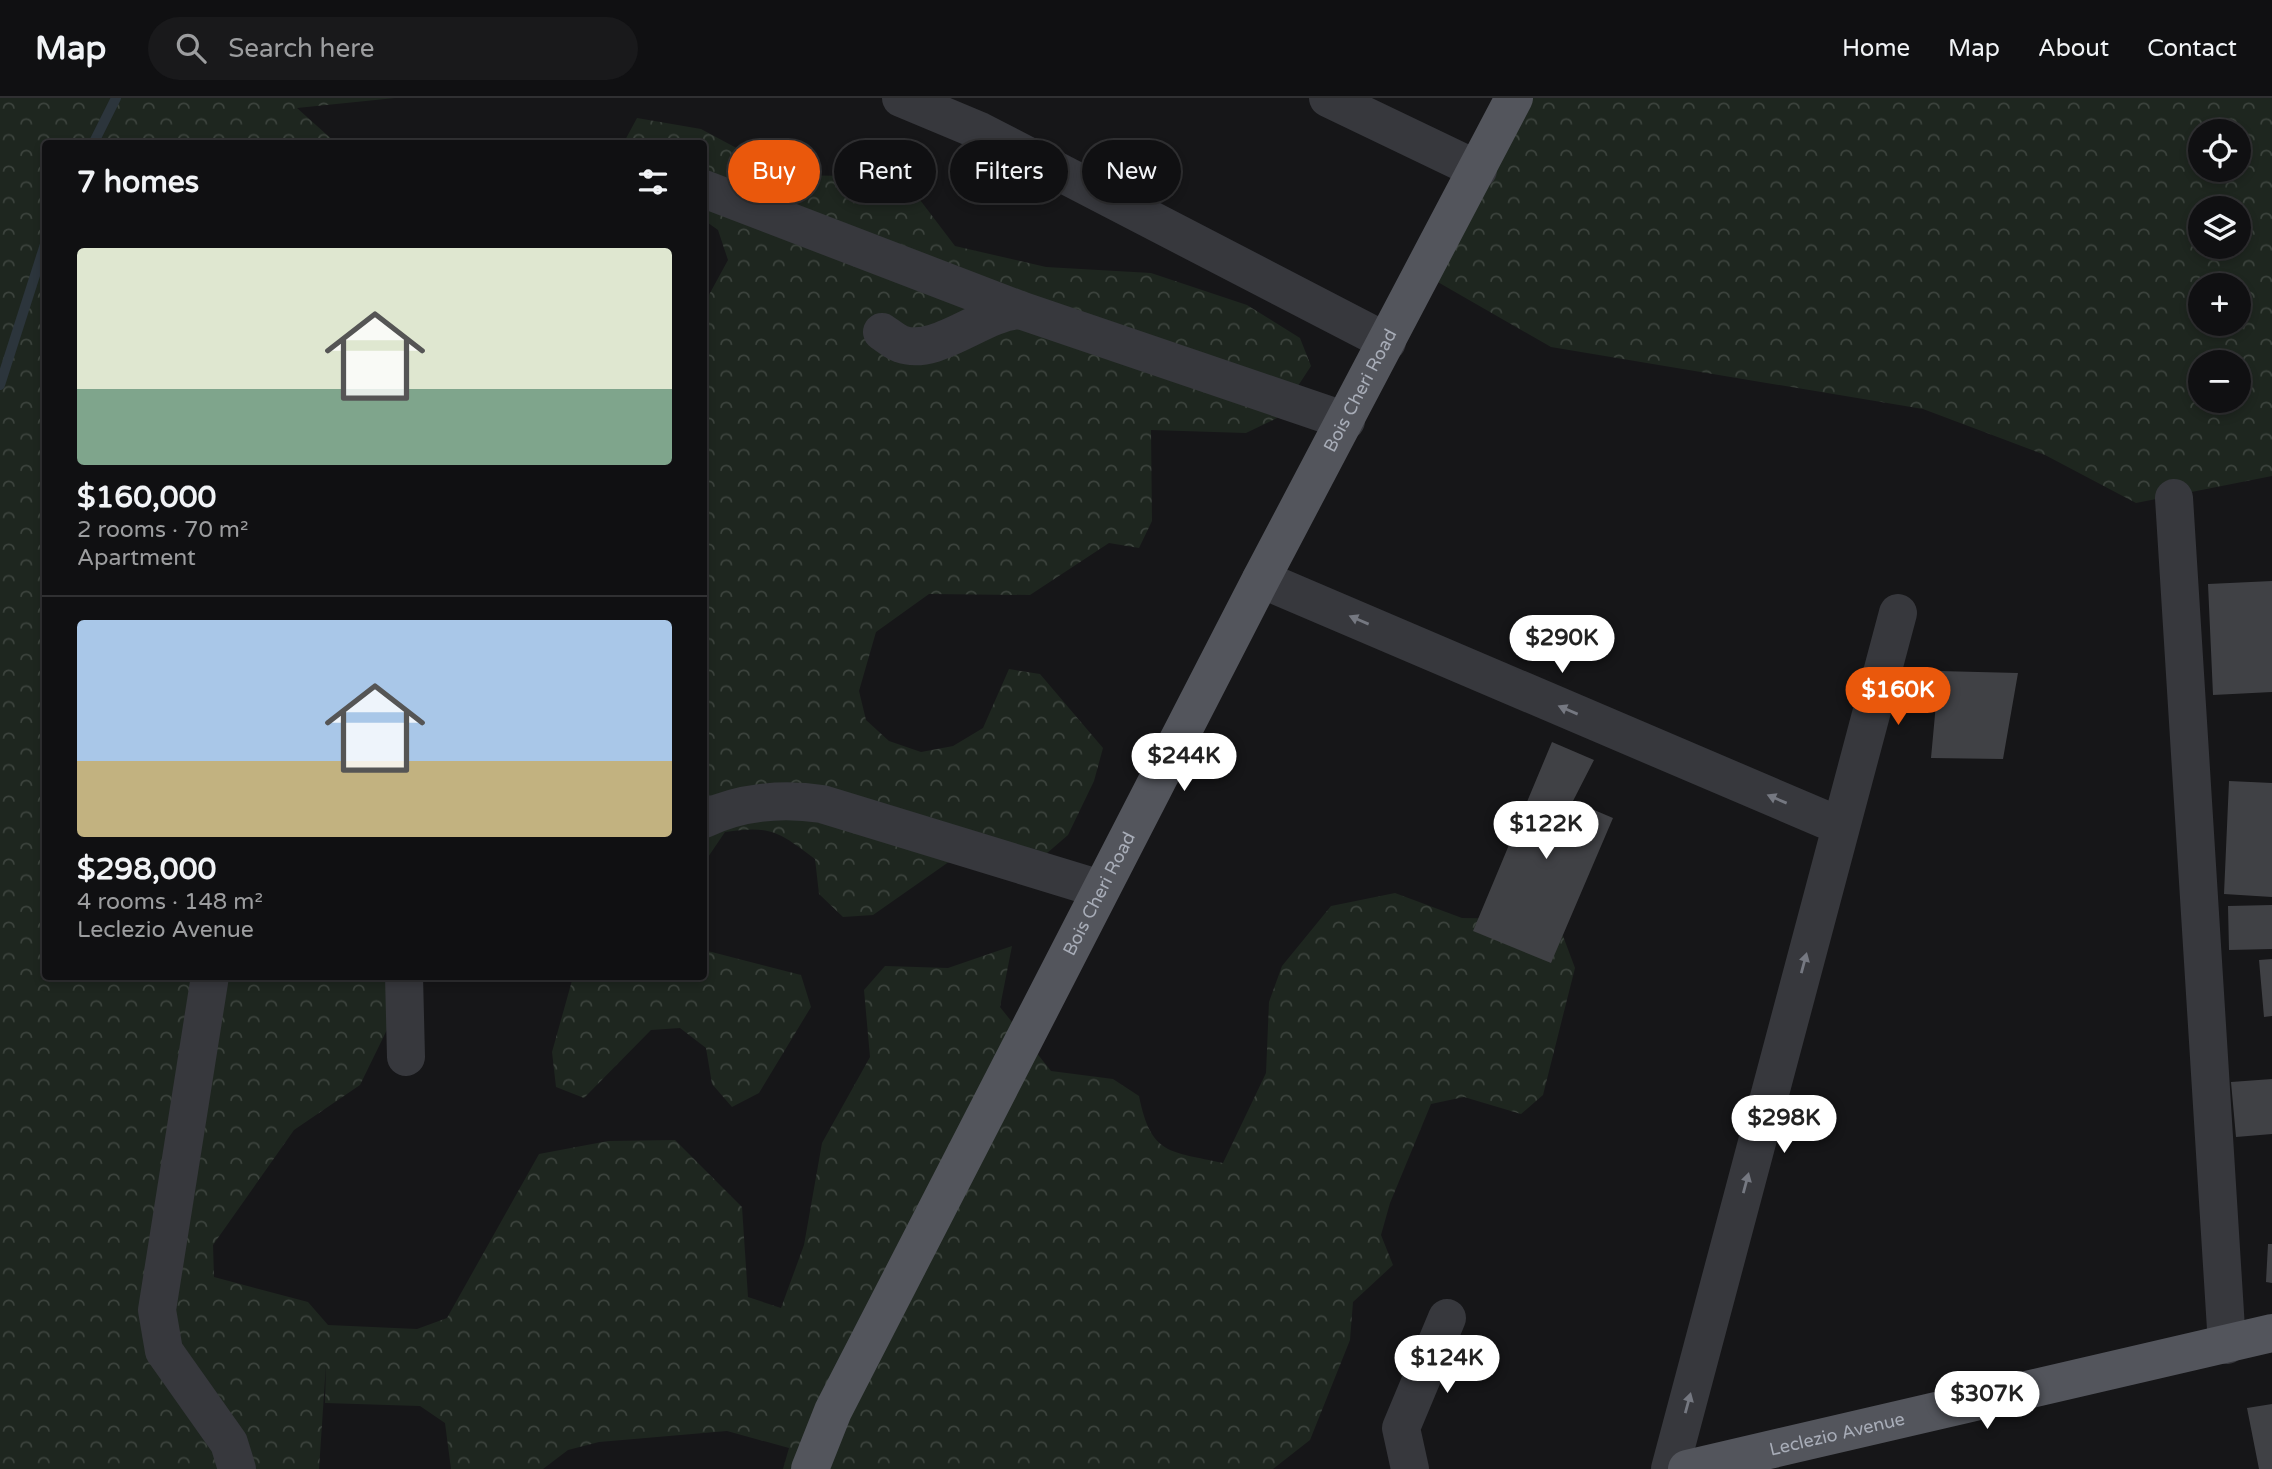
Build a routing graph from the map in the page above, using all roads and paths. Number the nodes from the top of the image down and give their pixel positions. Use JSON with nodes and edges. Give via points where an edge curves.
{"nodes":[{"id":1,"x":901,"y":98,"type":"edge"},
{"id":2,"x":1328,"y":98,"type":"edge"},
{"id":3,"x":1514,"y":98,"type":"edge"},
{"id":4,"x":1478,"y":170,"type":"junction"},
{"id":5,"x":707,"y":190,"type":"edge"},
{"id":6,"x":1020,"y":310,"type":"junction"},
{"id":7,"x":882,"y":332,"type":"dead end"},
{"id":8,"x":1387,"y":342,"type":"junction"},
{"id":9,"x":1346,"y":421,"type":"junction"},
{"id":10,"x":2174,"y":498,"type":"dead end"},
{"id":11,"x":1261,"y":579,"type":"junction"},
{"id":12,"x":1898,"y":613,"type":"dead end"},
{"id":13,"x":707,"y":818,"type":"edge"},
{"id":14,"x":1840,"y":826,"type":"junction"},
{"id":15,"x":1100,"y":890,"type":"junction"},
{"id":16,"x":210,"y":980,"type":"edge"},
{"id":17,"x":404,"y":980,"type":"edge"},
{"id":18,"x":406,"y":1058,"type":"dead end"},
{"id":19,"x":1447,"y":1318,"type":"dead end"},
{"id":20,"x":2272,"y":1333,"type":"edge"},
{"id":21,"x":2227,"y":1345,"type":"junction"},
{"id":22,"x":237,"y":1469,"type":"edge"},
{"id":23,"x":810,"y":1469,"type":"edge"},
{"id":24,"x":1410,"y":1469,"type":"edge"},
{"id":25,"x":1670,"y":1469,"type":"edge"},
{"id":26,"x":1687,"y":1469,"type":"edge"}],
"edges":[{"from":1,"to":8,"type":"street","via":[[980,131]]},
{"from":2,"to":4,"type":"street"},
{"from":3,"to":4,"type":"main road","name":"Bois Cheri Road"},
{"from":4,"to":8,"type":"main road","name":"Bois Cheri Road"},
{"from":5,"to":6,"type":"street"},
{"from":6,"to":7,"type":"street","via":[[1002,311],[922,346],[901,344]]},
{"from":6,"to":9,"type":"street"},
{"from":8,"to":9,"type":"main road","name":"Bois Cheri Road"},
{"from":9,"to":11,"type":"main road","name":"Bois Cheri Road"},
{"from":10,"to":21,"type":"street"},
{"from":14,"to":11,"type":"street","one_way":true},
{"from":11,"to":15,"type":"main road","name":"Bois Cheri Road"},
{"from":12,"to":14,"type":"street"},
{"from":13,"to":15,"type":"street","via":[[726,809],[791,799],[822,804]]},
{"from":25,"to":14,"type":"street","one_way":true},
{"from":15,"to":23,"type":"main road","name":"Bois Cheri Road","via":[[833,1411]]},
{"from":16,"to":22,"type":"street","via":[[157,1310],[164,1351],[229,1443]]},
{"from":17,"to":18,"type":"street"},
{"from":19,"to":24,"type":"street","via":[[1401,1428]]},
{"from":20,"to":21,"type":"main road","name":"Leclezio Avenue"},
{"from":21,"to":26,"type":"main road","name":"Leclezio Avenue"}]}
